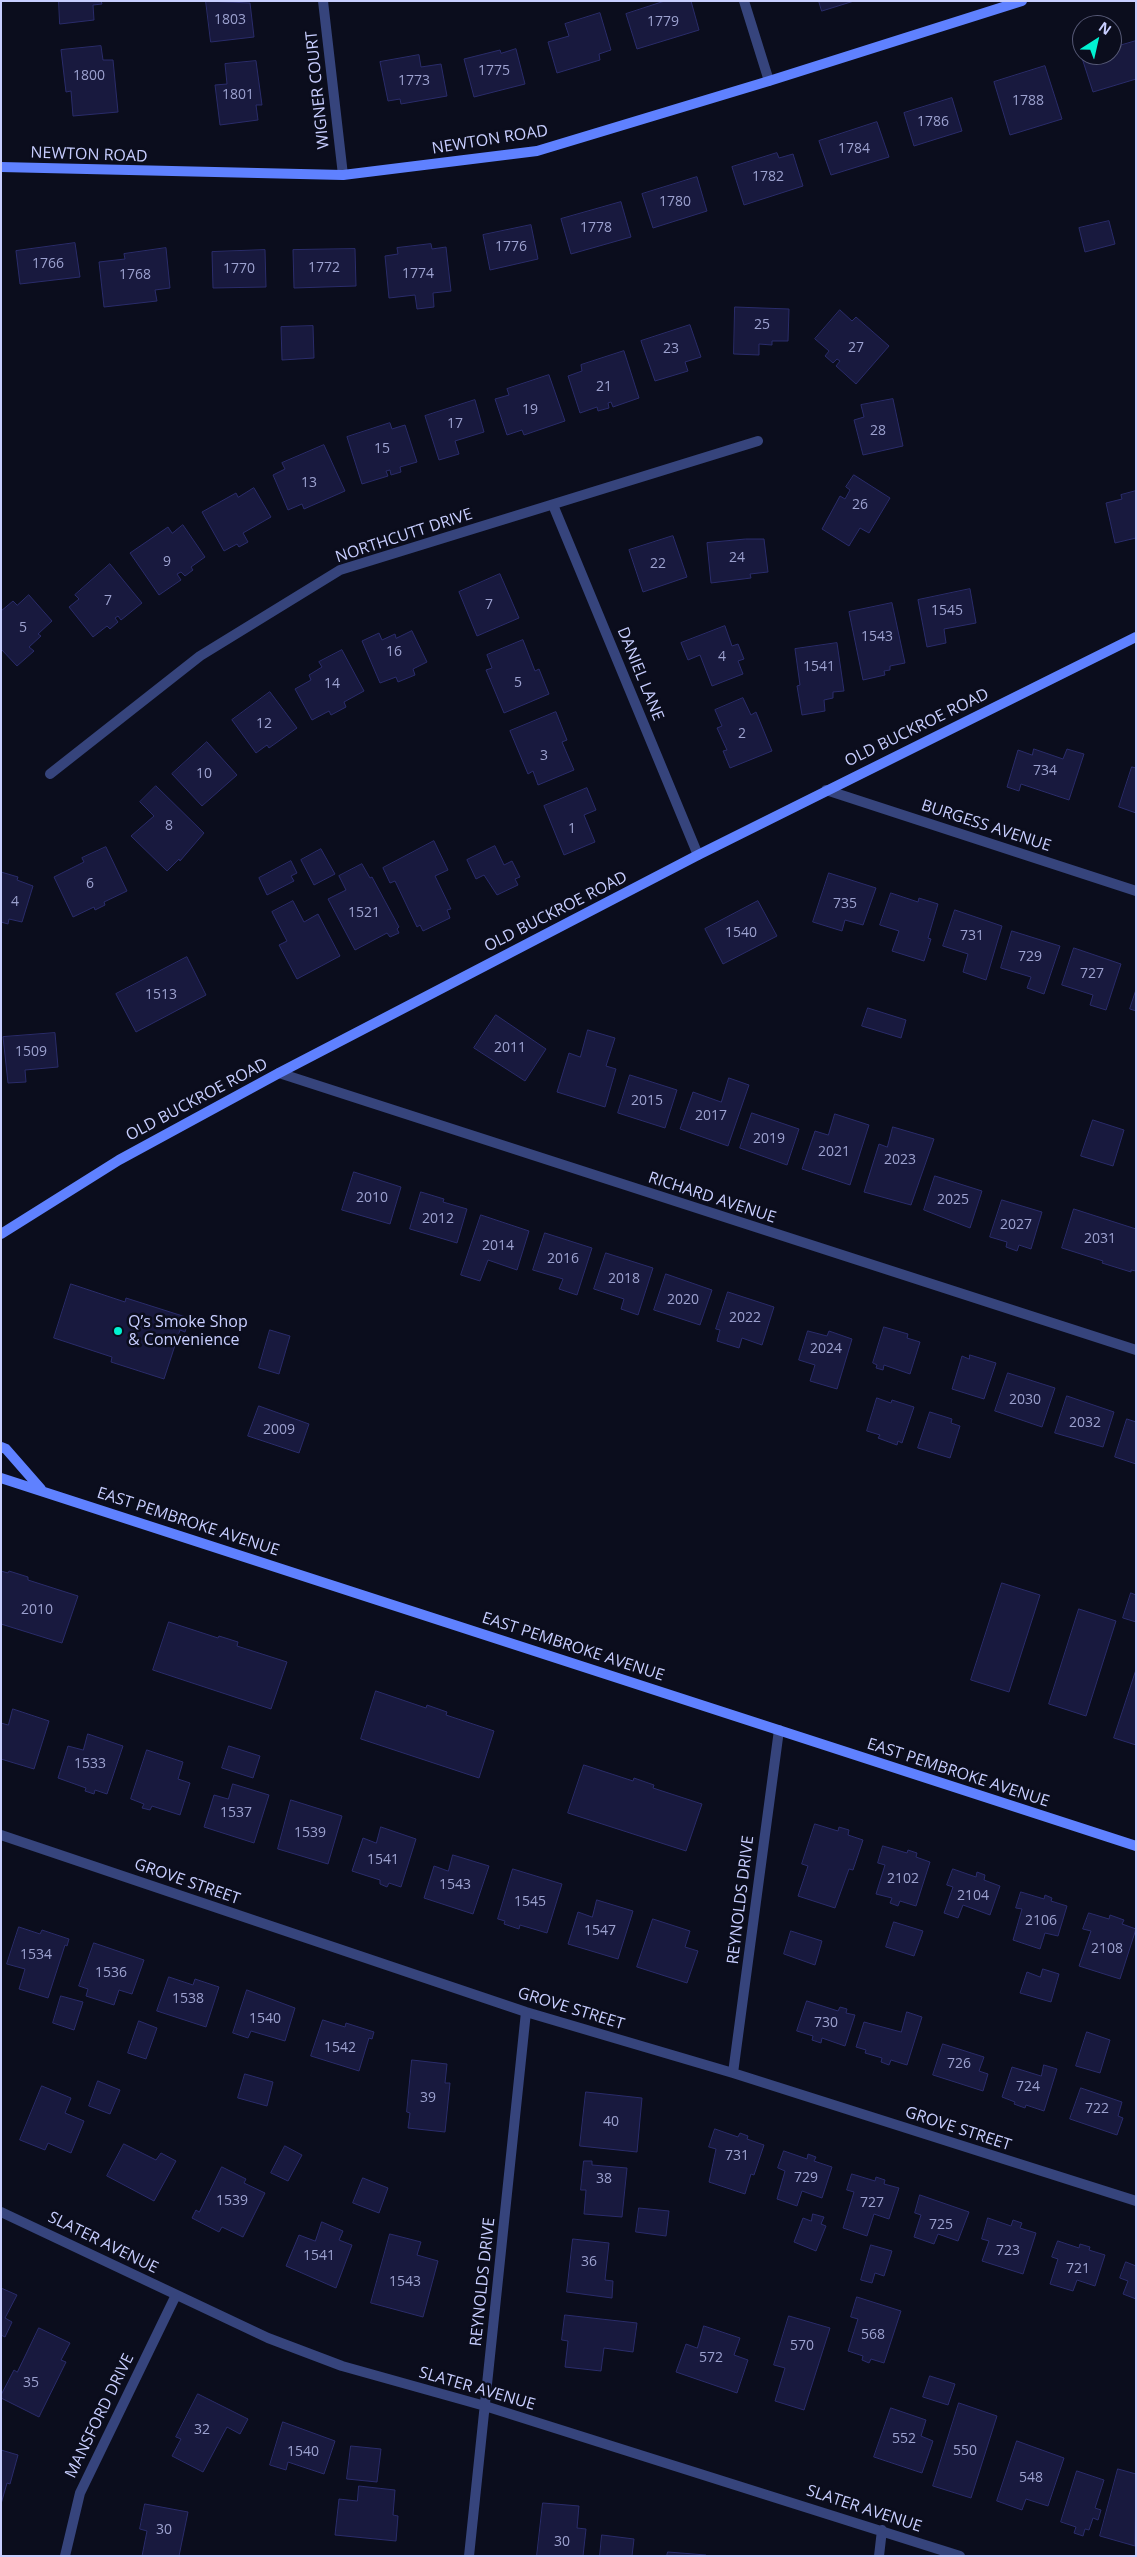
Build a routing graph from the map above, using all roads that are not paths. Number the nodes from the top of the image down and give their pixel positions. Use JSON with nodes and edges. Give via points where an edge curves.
{"nodes":[{"id":1,"x":323,"y":1,"type":"edge"},
{"id":2,"x":744,"y":1,"type":"edge"},
{"id":3,"x":1022,"y":1,"type":"edge"},
{"id":4,"x":769,"y":81,"type":"junction"},
{"id":5,"x":1,"y":167,"type":"edge"},
{"id":6,"x":343,"y":176,"type":"junction"},
{"id":7,"x":758,"y":442,"type":"dead end"},
{"id":8,"x":553,"y":505,"type":"junction"},
{"id":9,"x":1136,"y":637,"type":"edge"},
{"id":10,"x":50,"y":774,"type":"dead end"},
{"id":11,"x":826,"y":790,"type":"junction"},
{"id":12,"x":698,"y":855,"type":"junction"},
{"id":13,"x":1136,"y":891,"type":"edge"},
{"id":14,"x":278,"y":1073,"type":"junction"},
{"id":15,"x":1,"y":1234,"type":"edge"},
{"id":16,"x":1136,"y":1350,"type":"edge"},
{"id":17,"x":1,"y":1447,"type":"edge"},
{"id":18,"x":1,"y":1478,"type":"edge"},
{"id":19,"x":41,"y":1490,"type":"junction"},
{"id":20,"x":779,"y":1730,"type":"junction"},
{"id":21,"x":1,"y":1835,"type":"edge"},
{"id":22,"x":1136,"y":1846,"type":"edge"},
{"id":23,"x":526,"y":2012,"type":"junction"},
{"id":24,"x":733,"y":2073,"type":"junction"},
{"id":25,"x":1136,"y":2201,"type":"edge"},
{"id":26,"x":1,"y":2212,"type":"edge"},
{"id":27,"x":176,"y":2295,"type":"junction"},
{"id":28,"x":485,"y":2406,"type":"junction"},
{"id":29,"x":882,"y":2530,"type":"junction"},
{"id":30,"x":65,"y":2556,"type":"edge"},
{"id":31,"x":469,"y":2556,"type":"edge"},
{"id":32,"x":879,"y":2556,"type":"edge"},
{"id":33,"x":960,"y":2556,"type":"edge"}],
"edges":[{"from":1,"to":6,"type":"street","name":"WIGNER COURT"},
{"from":2,"to":4,"type":"street"},
{"from":3,"to":4,"type":"main road","name":"NEWTON ROAD"},
{"from":4,"to":6,"type":"main road","name":"NEWTON ROAD","via":[[537,151]]},
{"from":5,"to":6,"type":"main road","name":"NEWTON ROAD"},
{"from":7,"to":8,"type":"street","name":"NORTHCUTT DRIVE"},
{"from":8,"to":10,"type":"street","name":"NORTHCUTT DRIVE","via":[[340,570],[200,656]]},
{"from":8,"to":12,"type":"street","name":"DANIEL LANE"},
{"from":9,"to":11,"type":"main road","name":"OLD BUCKROE ROAD"},
{"from":11,"to":12,"type":"main road","name":"OLD BUCKROE ROAD"},
{"from":11,"to":13,"type":"street","name":"BURGESS AVENUE"},
{"from":12,"to":14,"type":"main road","name":"OLD BUCKROE ROAD"},
{"from":14,"to":15,"type":"main road","name":"OLD BUCKROE ROAD","via":[[119,1160]]},
{"from":14,"to":16,"type":"street","name":"RICHARD AVENUE"},
{"from":17,"to":19,"type":"main road"},
{"from":18,"to":19,"type":"main road","name":"EAST PEMBROKE AVENUE"},
{"from":19,"to":20,"type":"main road","name":"EAST PEMBROKE AVENUE"},
{"from":20,"to":22,"type":"main road","name":"EAST PEMBROKE AVENUE"},
{"from":20,"to":24,"type":"street","name":"REYNOLDS DRIVE"},
{"from":21,"to":23,"type":"street","name":"GROVE STREET"},
{"from":23,"to":24,"type":"street","name":"GROVE STREET"},
{"from":23,"to":28,"type":"street","name":"REYNOLDS DRIVE"},
{"from":24,"to":25,"type":"street","name":"GROVE STREET"},
{"from":26,"to":27,"type":"street","name":"SLATER AVENUE"},
{"from":27,"to":28,"type":"street","name":"SLATER AVENUE","via":[[303,2353]]},
{"from":27,"to":30,"type":"street","name":"MANSFORD DRIVE","via":[[80,2493]]},
{"from":28,"to":29,"type":"street","name":"SLATER AVENUE"},
{"from":28,"to":31,"type":"street","name":"REYNOLDS DRIVE"},
{"from":29,"to":32,"type":"street"},
{"from":29,"to":33,"type":"street","name":"SLATER AVENUE"}]}
